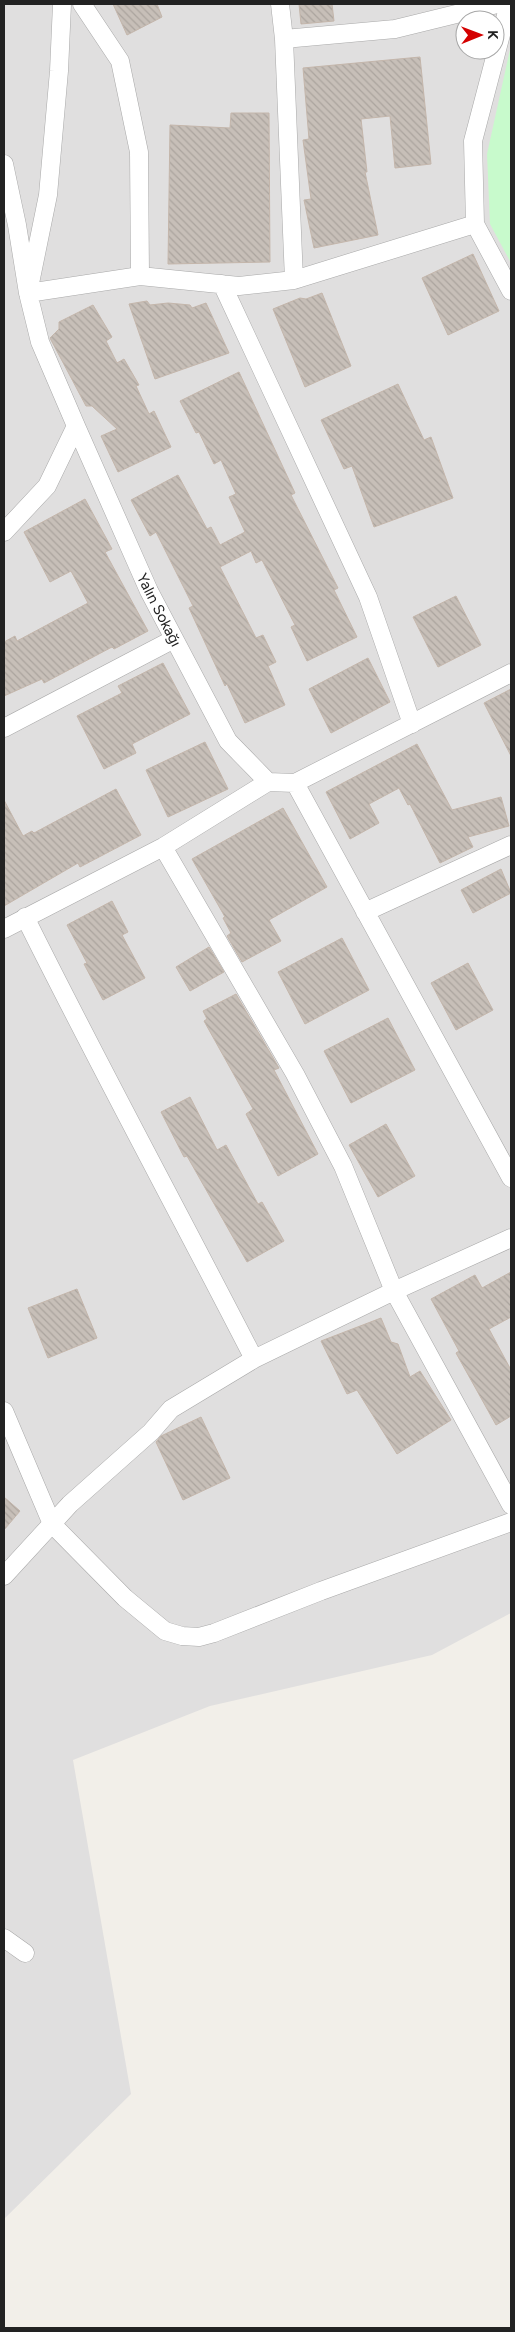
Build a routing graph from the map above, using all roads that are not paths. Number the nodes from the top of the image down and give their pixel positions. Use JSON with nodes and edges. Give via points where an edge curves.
{"nodes":[{"id":1,"x":62,"y":4,"type":"edge"},
{"id":2,"x":82,"y":4,"type":"edge"},
{"id":3,"x":280,"y":4,"type":"edge"},
{"id":4,"x":497,"y":4,"type":"edge"},
{"id":5,"x":509,"y":4,"type":"edge"},
{"id":6,"x":284,"y":39,"type":"junction"},
{"id":7,"x":4,"y":164,"type":"edge"},
{"id":8,"x":476,"y":224,"type":"junction"},
{"id":9,"x":140,"y":276,"type":"junction"},
{"id":10,"x":294,"y":280,"type":"junction"},
{"id":11,"x":222,"y":284,"type":"junction"},
{"id":12,"x":511,"y":291,"type":"edge"},
{"id":13,"x":28,"y":293,"type":"junction"},
{"id":14,"x":76,"y":426,"type":"junction"},
{"id":15,"x":4,"y":530,"type":"edge"},
{"id":16,"x":174,"y":639,"type":"junction"},
{"id":17,"x":511,"y":673,"type":"edge"},
{"id":18,"x":412,"y":724,"type":"junction"},
{"id":19,"x":4,"y":728,"type":"edge"},
{"id":20,"x":268,"y":782,"type":"junction"},
{"id":21,"x":295,"y":783,"type":"junction"},
{"id":22,"x":511,"y":845,"type":"edge"},
{"id":23,"x":163,"y":847,"type":"junction"},
{"id":24,"x":365,"y":912,"type":"junction"},
{"id":25,"x":25,"y":918,"type":"junction"},
{"id":26,"x":4,"y":929,"type":"edge"},
{"id":27,"x":511,"y":1178,"type":"edge"},
{"id":28,"x":511,"y":1238,"type":"edge"},
{"id":29,"x":394,"y":1291,"type":"junction"},
{"id":30,"x":254,"y":1359,"type":"junction"},
{"id":31,"x":4,"y":1411,"type":"edge"},
{"id":32,"x":511,"y":1506,"type":"edge"},
{"id":33,"x":511,"y":1522,"type":"edge"},
{"id":34,"x":52,"y":1524,"type":"junction"},
{"id":35,"x":4,"y":1576,"type":"edge"},
{"id":36,"x":4,"y":1938,"type":"edge"},
{"id":37,"x":25,"y":1952,"type":"dead end"}],
"edges":[{"from":1,"to":13,"type":"street","via":[[48,194]]},
{"from":2,"to":9,"type":"street","via":[[120,61],[139,152]]},
{"from":3,"to":6,"type":"street"},
{"from":4,"to":6,"type":"street","via":[[395,30]]},
{"from":5,"to":8,"type":"street","via":[[473,141]]},
{"from":6,"to":10,"type":"street"},
{"from":7,"to":13,"type":"street","name":"Yalın Sokağı"},
{"from":8,"to":10,"type":"street"},
{"from":8,"to":12,"type":"street"},
{"from":9,"to":11,"type":"street"},
{"from":9,"to":13,"type":"street"},
{"from":10,"to":11,"type":"street","via":[[238,286]]},
{"from":11,"to":18,"type":"street","via":[[368,597]]},
{"from":13,"to":14,"type":"street","name":"Yalın Sokağı","via":[[40,342]]},
{"from":14,"to":15,"type":"street","via":[[47,486]]},
{"from":14,"to":16,"type":"street","name":"Yalın Sokağı","via":[[149,591]]},
{"from":16,"to":19,"type":"street"},
{"from":16,"to":20,"type":"street","name":"Yalın Sokağı","via":[[228,741]]},
{"from":17,"to":18,"type":"street"},
{"from":18,"to":21,"type":"street"},
{"from":20,"to":21,"type":"street"},
{"from":20,"to":23,"type":"street"},
{"from":21,"to":24,"type":"street"},
{"from":22,"to":24,"type":"street"},
{"from":23,"to":25,"type":"street"},
{"from":23,"to":29,"type":"street","via":[[285,1057],[343,1166]]},
{"from":24,"to":27,"type":"street"},
{"from":25,"to":26,"type":"street"},
{"from":25,"to":30,"type":"street"},
{"from":28,"to":29,"type":"street"},
{"from":29,"to":30,"type":"street"},
{"from":29,"to":32,"type":"street"},
{"from":30,"to":34,"type":"street","via":[[171,1409],[151,1432]]},
{"from":31,"to":34,"type":"street"},
{"from":33,"to":34,"type":"street","via":[[199,1637],[165,1631],[125,1598]]},
{"from":34,"to":35,"type":"street"},
{"from":36,"to":37,"type":"street"}]}
